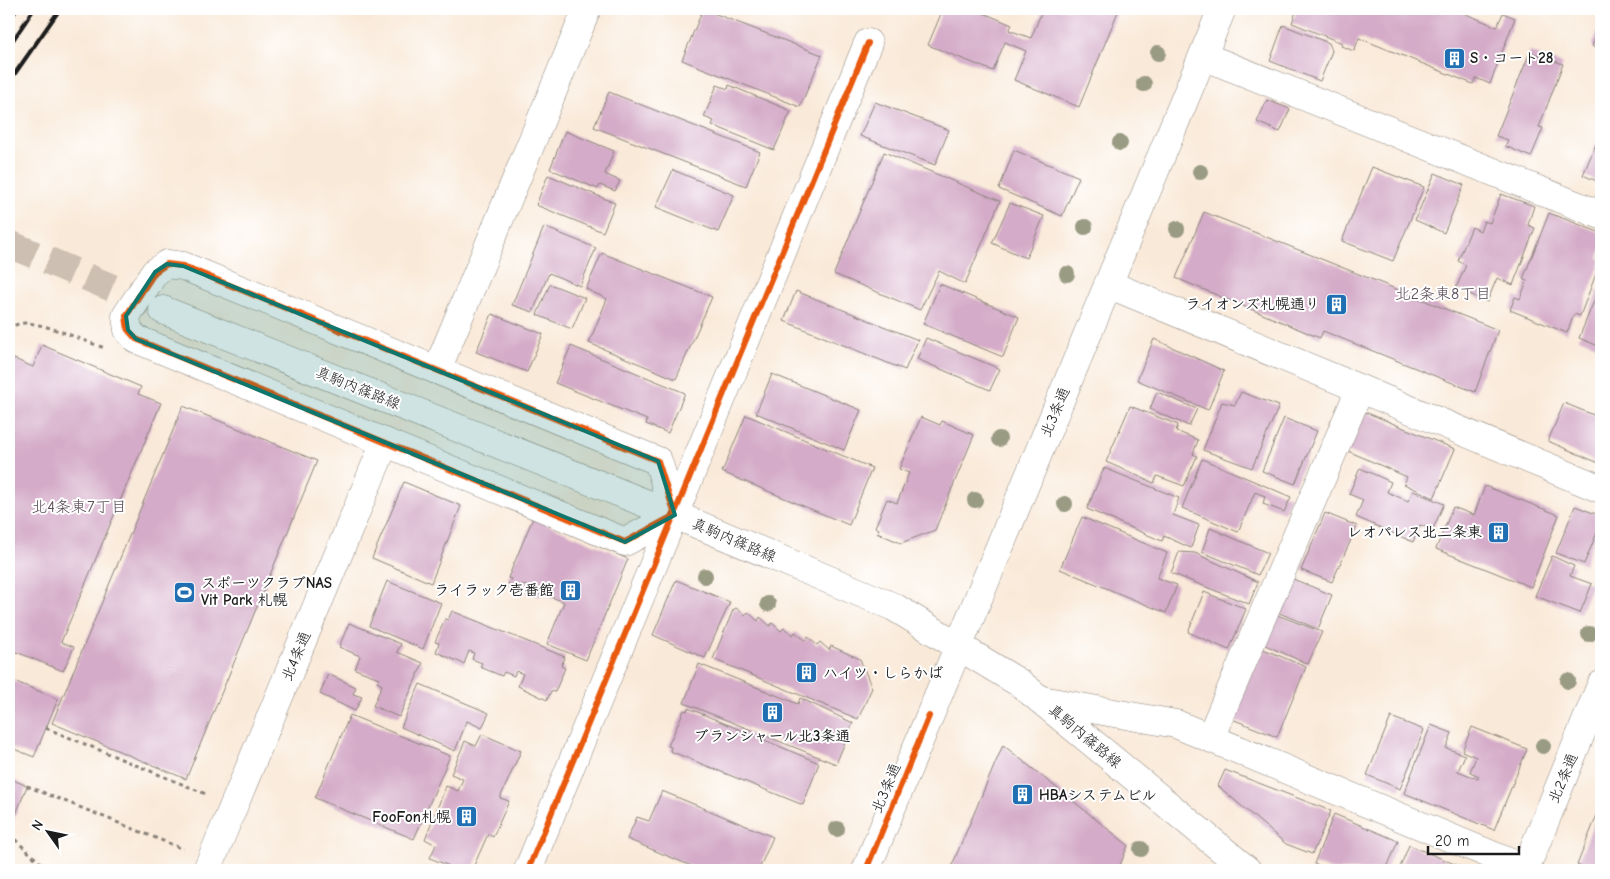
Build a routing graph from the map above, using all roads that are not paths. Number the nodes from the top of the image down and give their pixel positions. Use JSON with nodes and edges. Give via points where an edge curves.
{"nodes":[{"id":1,"x":587,"y":9,"type":"edge"},
{"id":2,"x":1222,"y":9,"type":"edge"},
{"id":3,"x":868,"y":43,"type":"dead end"},
{"id":4,"x":1203,"y":56,"type":"junction"},
{"id":5,"x":1601,"y":215,"type":"edge"},
{"id":6,"x":1108,"y":284,"type":"junction"},
{"id":7,"x":163,"y":310,"type":"tunnel mouth"},
{"id":8,"x":437,"y":370,"type":"junction"},
{"id":9,"x":1360,"y":389,"type":"junction"},
{"id":10,"x":385,"y":442,"type":"junction"},
{"id":11,"x":1601,"y":489,"type":"edge"},
{"id":12,"x":675,"y":515,"type":"junction"},
{"id":13,"x":959,"y":645,"type":"junction"},
{"id":14,"x":1601,"y":686,"type":"edge"},
{"id":15,"x":1041,"y":700,"type":"junction"},
{"id":16,"x":1210,"y":738,"type":"junction"},
{"id":17,"x":207,"y":870,"type":"edge"},
{"id":18,"x":528,"y":870,"type":"edge"},
{"id":19,"x":866,"y":870,"type":"edge"},
{"id":20,"x":1247,"y":870,"type":"edge"},
{"id":21,"x":1526,"y":870,"type":"edge"}],
"edges":[{"from":1,"to":8,"type":"street"},
{"from":2,"to":4,"type":"street","name":"北3条通"},
{"from":3,"to":12,"type":"street"},
{"from":4,"to":5,"type":"street"},
{"from":4,"to":6,"type":"street","name":"北3条通"},
{"from":6,"to":9,"type":"street"},
{"from":6,"to":13,"type":"street","name":"北3条通"},
{"from":7,"to":12,"type":"street","name":"真駒内篠路線"},
{"from":8,"to":10,"type":"street","via":[[183,266],[167,264],[155,272],[126,316],[128,330],[136,338]]},
{"from":8,"to":12,"type":"street","via":[[658,461]]},
{"from":9,"to":11,"type":"street"},
{"from":9,"to":16,"type":"street"},
{"from":10,"to":12,"type":"street","via":[[625,542]]},
{"from":10,"to":17,"type":"street","name":"北4条通"},
{"from":12,"to":13,"type":"street","name":"真駒内篠路線","via":[[894,607]]},
{"from":12,"to":18,"type":"street"},
{"from":13,"to":15,"type":"street","name":"真駒内篠路線"},
{"from":13,"to":19,"type":"street","name":"北3条通"},
{"from":14,"to":21,"type":"street","name":"北2条通"},
{"from":15,"to":16,"type":"street","via":[[1176,724]]},
{"from":15,"to":20,"type":"street","name":"真駒内篠路線"},
{"from":16,"to":21,"type":"street"}]}
